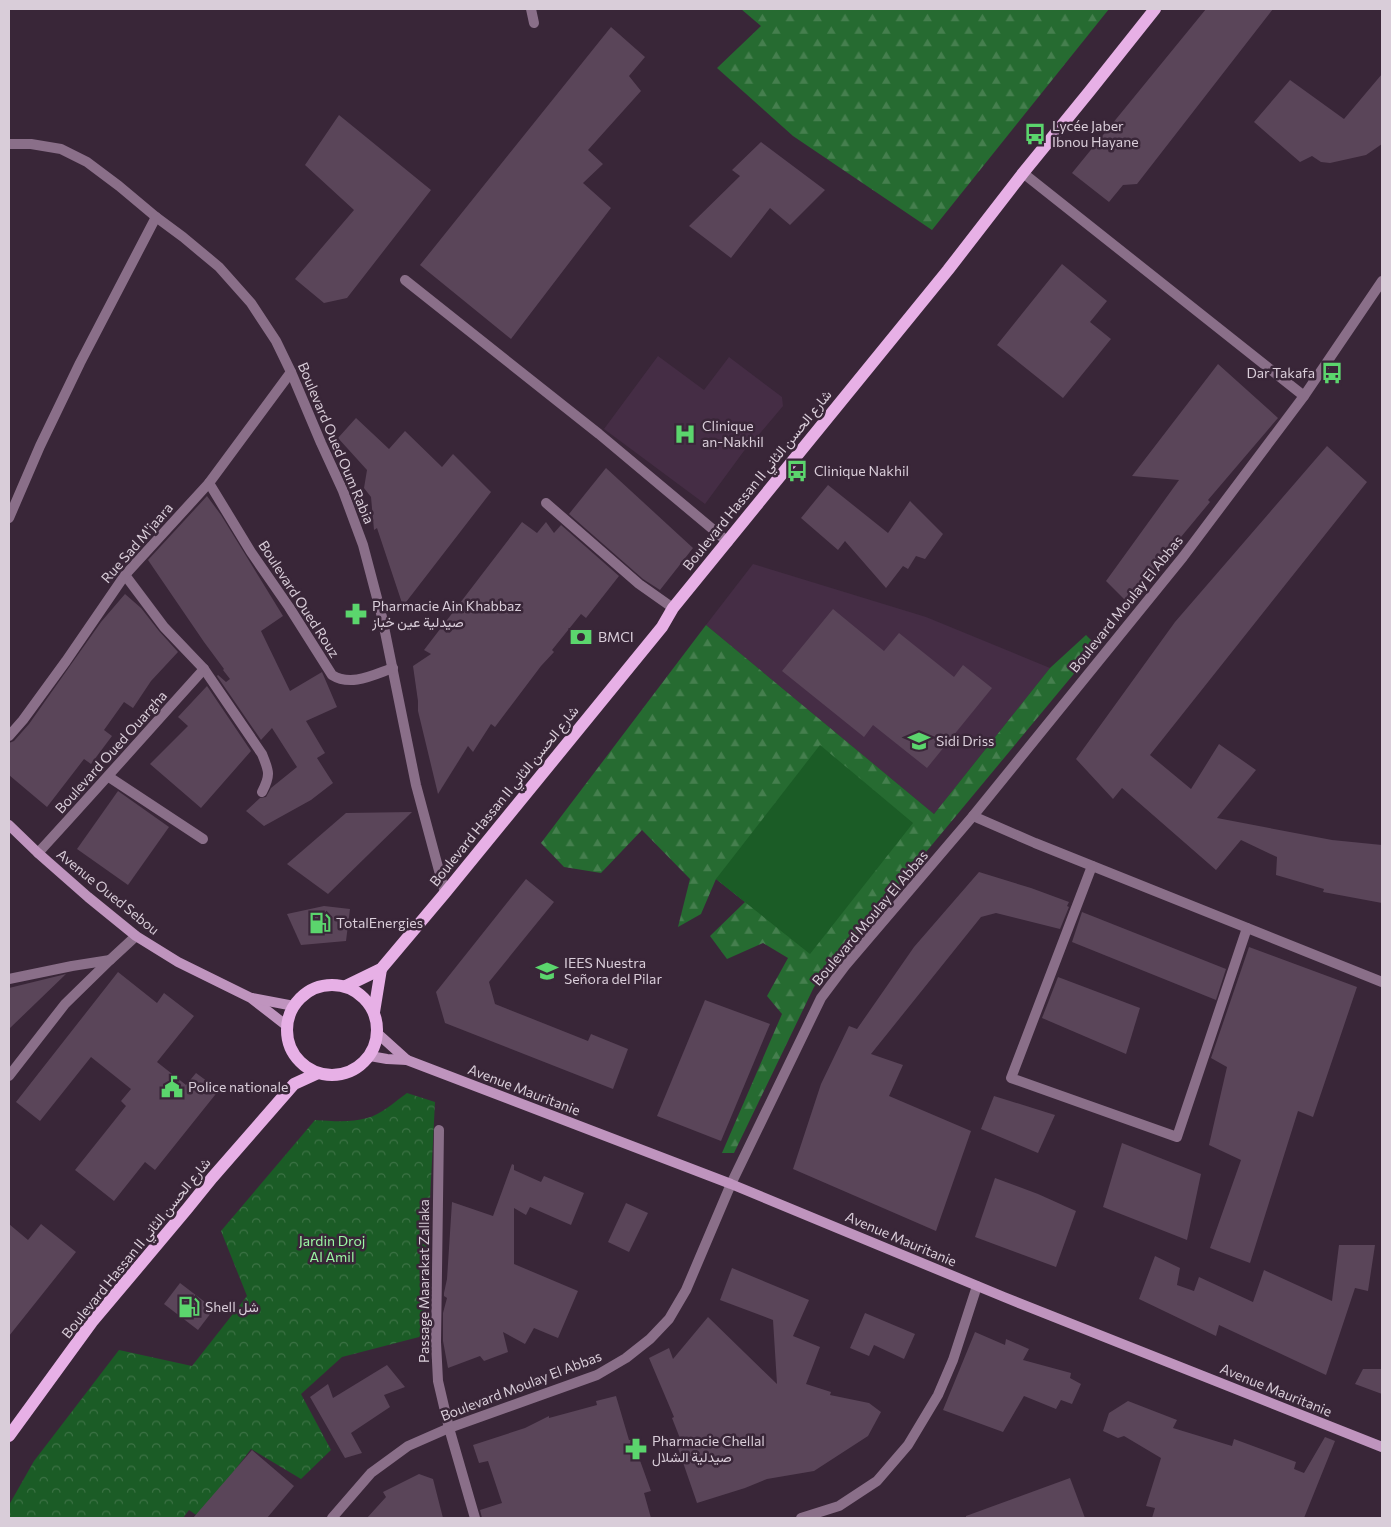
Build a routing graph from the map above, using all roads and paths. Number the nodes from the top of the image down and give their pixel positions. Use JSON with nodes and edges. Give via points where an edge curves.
{"nodes":[{"id":1,"x":531,"y":9,"type":"edge"},
{"id":2,"x":1156,"y":9,"type":"edge"},
{"id":3,"x":534,"y":23,"type":"dead end"},
{"id":4,"x":9,"y":144,"type":"edge"},
{"id":5,"x":1023,"y":173,"type":"junction"},
{"id":6,"x":156,"y":217,"type":"junction"},
{"id":7,"x":405,"y":280,"type":"dead end"},
{"id":8,"x":1382,"y":281,"type":"edge"},
{"id":9,"x":291,"y":372,"type":"junction"},
{"id":10,"x":1304,"y":396,"type":"junction"},
{"id":11,"x":209,"y":483,"type":"junction"},
{"id":12,"x":546,"y":503,"type":"dead end"},
{"id":13,"x":9,"y":518,"type":"edge"},
{"id":14,"x":728,"y":542,"type":"junction"},
{"id":15,"x":125,"y":575,"type":"junction"},
{"id":16,"x":673,"y":608,"type":"junction"},
{"id":17,"x":393,"y":668,"type":"junction"},
{"id":18,"x":204,"y":669,"type":"junction"},
{"id":19,"x":9,"y":736,"type":"edge"},
{"id":20,"x":109,"y":777,"type":"junction"},
{"id":21,"x":262,"y":792,"type":"dead end"},
{"id":22,"x":973,"y":816,"type":"junction"},
{"id":23,"x":9,"y":825,"type":"edge"},
{"id":24,"x":203,"y":839,"type":"dead end"},
{"id":25,"x":38,"y":853,"type":"junction"},
{"id":26,"x":1092,"y":866,"type":"junction"},
{"id":27,"x":445,"y":893,"type":"junction"},
{"id":28,"x":1247,"y":928,"type":"junction"},
{"id":29,"x":136,"y":936,"type":"junction"},
{"id":30,"x":110,"y":960,"type":"junction"},
{"id":31,"x":381,"y":969,"type":"junction"},
{"id":32,"x":9,"y":978,"type":"edge"},
{"id":33,"x":1382,"y":982,"type":"edge"},
{"id":34,"x":346,"y":986,"type":"junction"},
{"id":35,"x":251,"y":998,"type":"junction"},
{"id":36,"x":294,"y":1006,"type":"junction"},
{"id":37,"x":374,"y":1012,"type":"junction"},
{"id":38,"x":287,"y":1026,"type":"junction"},
{"id":39,"x":378,"y":1033,"type":"junction"},
{"id":40,"x":370,"y":1056,"type":"junction"},
{"id":41,"x":297,"y":1059,"type":"junction"},
{"id":42,"x":407,"y":1060,"type":"junction"},
{"id":43,"x":318,"y":1074,"type":"junction"},
{"id":44,"x":9,"y":1076,"type":"edge"},
{"id":45,"x":294,"y":1084,"type":"junction"},
{"id":46,"x":439,"y":1130,"type":"dead end"},
{"id":47,"x":731,"y":1184,"type":"junction"},
{"id":48,"x":977,"y":1286,"type":"junction"},
{"id":49,"x":449,"y":1428,"type":"junction"},
{"id":50,"x":9,"y":1436,"type":"edge"},
{"id":51,"x":1382,"y":1447,"type":"edge"},
{"id":52,"x":332,"y":1518,"type":"edge"},
{"id":53,"x":475,"y":1518,"type":"edge"},
{"id":54,"x":801,"y":1518,"type":"edge"}],
"edges":[{"from":1,"to":3,"type":"street"},
{"from":2,"to":5,"type":"main road","name":"Boulevard Hassan II شارع الحسن الثاني"},
{"from":4,"to":6,"type":"street","name":"Boulevard Oued Oum Rabia","via":[[61,149],[87,162]]},
{"from":5,"to":10,"type":"street"},
{"from":5,"to":14,"type":"main road","name":"Boulevard Hassan II شارع الحسن الثاني"},
{"from":6,"to":9,"type":"street","name":"Boulevard Oued Oum Rabia","via":[[219,267],[250,303],[276,341]]},
{"from":6,"to":13,"type":"street","via":[[80,363]]},
{"from":7,"to":14,"type":"street","via":[[600,434]]},
{"from":8,"to":10,"type":"street","name":"Boulevard Moulay El Abbas"},
{"from":9,"to":11,"type":"street","name":"Rue Sad M'jaara"},
{"from":9,"to":17,"type":"street","name":"Boulevard Oued Oum Rabia","via":[[363,545]]},
{"from":10,"to":22,"type":"street","name":"Boulevard Moulay El Abbas","via":[[1183,557]]},
{"from":11,"to":15,"type":"street","name":"Rue Sad M'jaara"},
{"from":11,"to":17,"type":"street","name":"Boulevard Oued Rouz","via":[[332,675],[350,681]]},
{"from":12,"to":16,"type":"street","via":[[639,584]]},
{"from":14,"to":16,"type":"main road","name":"Boulevard Hassan II شارع الحسن الثاني"},
{"from":15,"to":18,"type":"street","via":[[164,627]]},
{"from":15,"to":19,"type":"street","name":"Rue Sad M'jaara","via":[[45,691]]},
{"from":16,"to":27,"type":"main road","name":"Boulevard Hassan II شارع الحسن الثاني","via":[[662,628]]},
{"from":17,"to":27,"type":"street","name":"Boulevard Oued Oum Rabia","via":[[416,784]]},
{"from":18,"to":20,"type":"street","name":"Boulevard Oued Ouargha"},
{"from":18,"to":21,"type":"street","via":[[262,754],[269,769]]},
{"from":20,"to":24,"type":"street"},
{"from":20,"to":25,"type":"street","name":"Boulevard Oued Ouargha"},
{"from":22,"to":26,"type":"street"},
{"from":22,"to":47,"type":"street","name":"Boulevard Moulay El Abbas","via":[[821,998]]},
{"from":23,"to":25,"type":"street","name":"Avenue Oued Sebou"},
{"from":25,"to":29,"type":"street","name":"Avenue Oued Sebou"},
{"from":26,"to":28,"type":"street"},
{"from":26,"to":28,"type":"street","via":[[1011,1078],[1178,1137]]},
{"from":27,"to":31,"type":"main road","name":"Boulevard Hassan II شارع الحسن الثاني"},
{"from":28,"to":33,"type":"street"},
{"from":29,"to":30,"type":"street"},
{"from":29,"to":35,"type":"street","name":"Avenue Oued Sebou","via":[[178,962]]},
{"from":30,"to":32,"type":"street"},
{"from":30,"to":44,"type":"street","via":[[66,1004]]},
{"from":31,"to":34,"type":"main road","name":"Boulevard Hassan II شارع الحسن الثاني"},
{"from":31,"to":37,"type":"main road"},
{"from":34,"to":36,"type":"main road","via":[[326,985],[308,991]]},
{"from":34,"to":37,"type":"main road","via":[[363,996]]},
{"from":35,"to":36,"type":"street","name":"Avenue Oued Sebou"},
{"from":35,"to":38,"type":"street","name":"Avenue Oued Sebou"},
{"from":36,"to":38,"type":"main road"},
{"from":37,"to":39,"type":"main road"},
{"from":38,"to":41,"type":"main road","via":[[287,1038]]},
{"from":39,"to":40,"type":"main road"},
{"from":39,"to":42,"type":"street","name":"Avenue Mauritanie"},
{"from":40,"to":42,"type":"street","name":"Avenue Mauritanie"},
{"from":40,"to":43,"type":"main road","via":[[347,1073]]},
{"from":41,"to":43,"type":"main road"},
{"from":41,"to":45,"type":"main road"},
{"from":42,"to":47,"type":"street","name":"Avenue Mauritanie"},
{"from":43,"to":45,"type":"main road","name":"Boulevard Hassan II شارع الحسن الثاني"},
{"from":45,"to":50,"type":"main road","name":"Boulevard Hassan II شارع الحسن الثاني","via":[[92,1322]]},
{"from":46,"to":49,"type":"street","name":"Passage Maarakat Zallaka","via":[[436,1342],[438,1382]]},
{"from":47,"to":48,"type":"street","name":"Avenue Mauritanie"},
{"from":47,"to":49,"type":"street","name":"Boulevard Moulay El Abbas","via":[[686,1290],[668,1319],[650,1339],[597,1375]]},
{"from":48,"to":51,"type":"street","name":"Avenue Mauritanie"},
{"from":48,"to":54,"type":"street","via":[[938,1395],[908,1445],[877,1481],[839,1506]]},
{"from":49,"to":52,"type":"street","name":"Boulevard Moulay El Abbas","via":[[408,1446],[371,1473]]},
{"from":49,"to":53,"type":"street","name":"Passage Maarakat Zallaka"}]}
